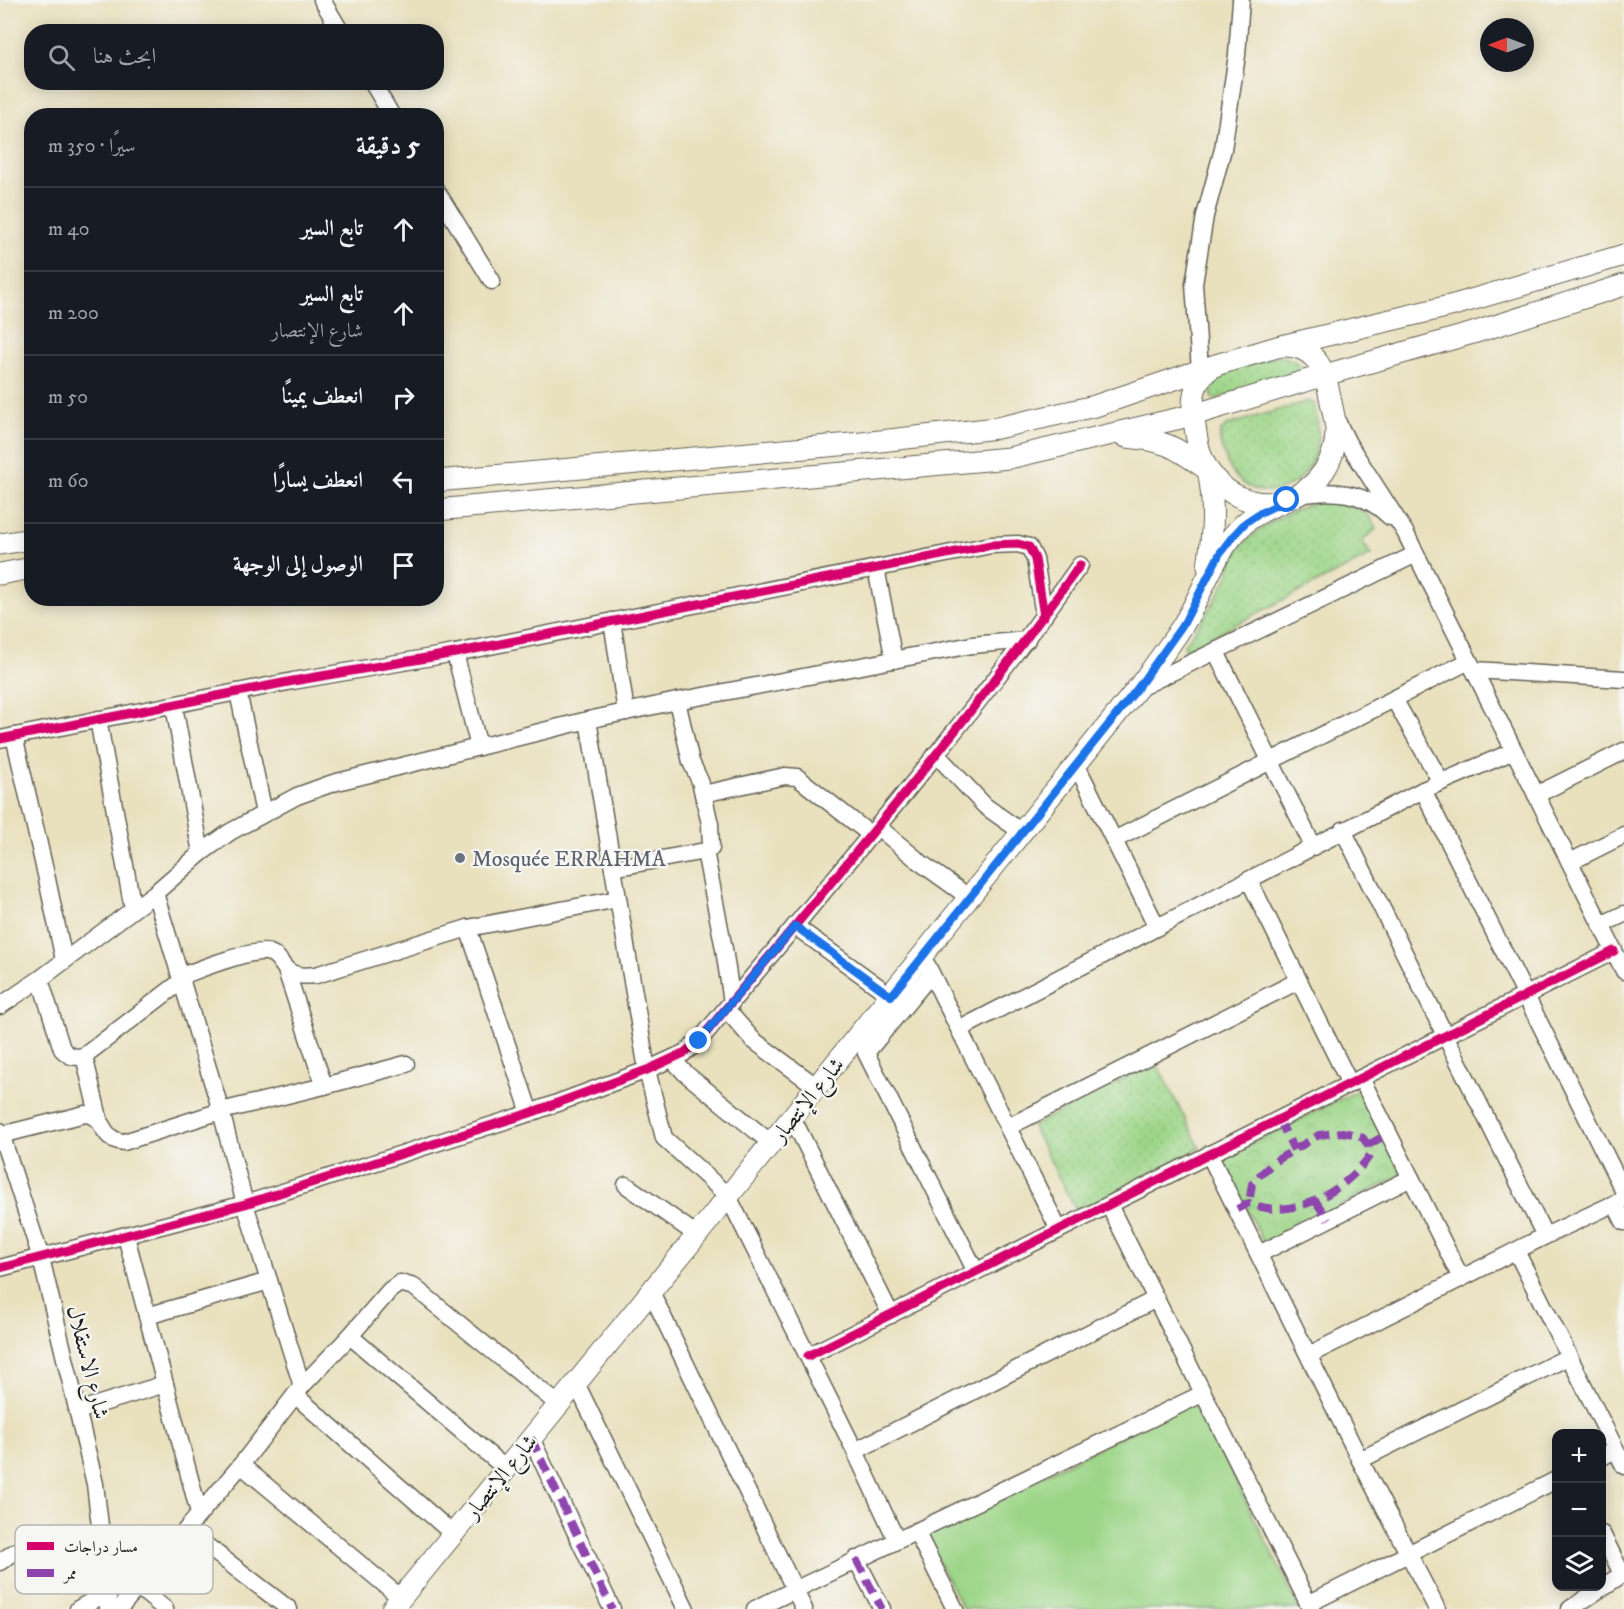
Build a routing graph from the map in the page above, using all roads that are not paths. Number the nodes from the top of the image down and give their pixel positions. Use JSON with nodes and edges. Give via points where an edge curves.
{"nodes":[{"id":1,"x":322,"y":0,"type":"edge"},
{"id":2,"x":1241,"y":0,"type":"edge"},
{"id":3,"x":336,"y":24,"type":"edge"},
{"id":4,"x":377,"y":90,"type":"edge"},
{"id":5,"x":387,"y":108,"type":"edge"},
{"id":6,"x":444,"y":203,"type":"edge"},
{"id":7,"x":1624,"y":255,"type":"edge"},
{"id":8,"x":492,"y":281,"type":"dead end"},
{"id":9,"x":1624,"y":285,"type":"edge"},
{"id":10,"x":1277,"y":346,"type":"junction"},
{"id":11,"x":1210,"y":367,"type":"junction"},
{"id":12,"x":1325,"y":375,"type":"junction"},
{"id":13,"x":1193,"y":415,"type":"junction"},
{"id":14,"x":1334,"y":415,"type":"junction"},
{"id":15,"x":1111,"y":436,"type":"junction"},
{"id":16,"x":1208,"y":470,"type":"junction"},
{"id":17,"x":444,"y":480,"type":"edge"},
{"id":18,"x":1293,"y":497,"type":"junction"},
{"id":19,"x":444,"y":509,"type":"edge"},
{"id":20,"x":1405,"y":532,"type":"junction"},
{"id":21,"x":24,"y":540,"type":"edge"},
{"id":22,"x":0,"y":544,"type":"edge"},
{"id":23,"x":1416,"y":554,"type":"junction"},
{"id":24,"x":1080,"y":565,"type":"dead end"},
{"id":25,"x":876,"y":568,"type":"junction"},
{"id":26,"x":24,"y":570,"type":"edge"},
{"id":27,"x":0,"y":574,"type":"edge"},
{"id":28,"x":1206,"y":578,"type":"junction"},
{"id":29,"x":1044,"y":616,"type":"junction"},
{"id":30,"x":612,"y":621,"type":"junction"},
{"id":31,"x":1027,"y":640,"type":"junction"},
{"id":32,"x":1216,"y":652,"type":"junction"},
{"id":33,"x":454,"y":653,"type":"junction"},
{"id":34,"x":894,"y":660,"type":"junction"},
{"id":35,"x":1472,"y":665,"type":"junction"},
{"id":36,"x":1624,"y":679,"type":"edge"},
{"id":37,"x":1137,"y":689,"type":"junction"},
{"id":38,"x":238,"y":692,"type":"junction"},
{"id":39,"x":1394,"y":699,"type":"junction"},
{"id":40,"x":677,"y":701,"type":"junction"},
{"id":41,"x":174,"y":706,"type":"junction"},
{"id":42,"x":626,"y":712,"type":"junction"},
{"id":43,"x":98,"y":719,"type":"junction"},
{"id":44,"x":588,"y":720,"type":"junction"},
{"id":45,"x":7,"y":737,"type":"edge"},
{"id":46,"x":479,"y":747,"type":"junction"},
{"id":47,"x":1514,"y":751,"type":"junction"},
{"id":48,"x":1624,"y":751,"type":"edge"},
{"id":49,"x":936,"y":754,"type":"junction"},
{"id":50,"x":1270,"y":761,"type":"junction"},
{"id":51,"x":1077,"y":766,"type":"junction"},
{"id":52,"x":1441,"y":782,"type":"junction"},
{"id":53,"x":1423,"y":790,"type":"junction"},
{"id":54,"x":703,"y":794,"type":"junction"},
{"id":55,"x":1536,"y":795,"type":"junction"},
{"id":56,"x":264,"y":813,"type":"junction"},
{"id":57,"x":1342,"y":830,"type":"junction"},
{"id":58,"x":874,"y":831,"type":"junction"},
{"id":59,"x":1023,"y":833,"type":"junction"},
{"id":60,"x":1624,"y":834,"type":"edge"},
{"id":61,"x":1114,"y":840,"type":"junction"},
{"id":62,"x":1313,"y":846,"type":"junction"},
{"id":63,"x":705,"y":851,"type":"junction"},
{"id":64,"x":201,"y":853,"type":"junction"},
{"id":65,"x":1570,"y":862,"type":"junction"},
{"id":66,"x":613,"y":868,"type":"junction"},
{"id":67,"x":1248,"y":880,"type":"junction"},
{"id":68,"x":155,"y":893,"type":"junction"},
{"id":69,"x":969,"y":898,"type":"junction"},
{"id":70,"x":618,"y":899,"type":"junction"},
{"id":71,"x":133,"y":909,"type":"junction"},
{"id":72,"x":1624,"y":914,"type":"edge"},
{"id":73,"x":1601,"y":925,"type":"junction"},
{"id":74,"x":795,"y":926,"type":"junction"},
{"id":75,"x":1157,"y":927,"type":"junction"},
{"id":76,"x":468,"y":928,"type":"junction"},
{"id":77,"x":1614,"y":951,"type":"junction"},
{"id":78,"x":64,"y":960,"type":"junction"},
{"id":79,"x":927,"y":965,"type":"junction"},
{"id":80,"x":286,"y":970,"type":"junction"},
{"id":81,"x":1624,"y":971,"type":"edge"},
{"id":82,"x":182,"y":978,"type":"junction"},
{"id":83,"x":40,"y":979,"type":"junction"},
{"id":84,"x":1298,"y":981,"type":"junction"},
{"id":85,"x":1525,"y":995,"type":"junction"},
{"id":86,"x":891,"y":996,"type":"junction"},
{"id":87,"x":729,"y":1005,"type":"junction"},
{"id":88,"x":0,"y":1006,"type":"edge"},
{"id":89,"x":960,"y":1029,"type":"junction"},
{"id":90,"x":1445,"y":1036,"type":"junction"},
{"id":91,"x":84,"y":1056,"type":"junction"},
{"id":92,"x":672,"y":1059,"type":"junction"},
{"id":93,"x":406,"y":1064,"type":"dead end"},
{"id":94,"x":647,"y":1070,"type":"junction"},
{"id":95,"x":1356,"y":1081,"type":"junction"},
{"id":96,"x":324,"y":1086,"type":"junction"},
{"id":97,"x":817,"y":1087,"type":"junction"},
{"id":98,"x":220,"y":1112,"type":"junction"},
{"id":99,"x":530,"y":1113,"type":"junction"},
{"id":100,"x":99,"y":1118,"type":"junction"},
{"id":101,"x":792,"y":1118,"type":"junction"},
{"id":102,"x":1008,"y":1127,"type":"junction"},
{"id":103,"x":1,"y":1133,"type":"edge"},
{"id":104,"x":771,"y":1143,"type":"junction"},
{"id":105,"x":1209,"y":1154,"type":"junction"},
{"id":106,"x":6,"y":1176,"type":"edge"},
{"id":107,"x":1411,"y":1178,"type":"junction"},
{"id":108,"x":626,"y":1185,"type":"dead end"},
{"id":109,"x":728,"y":1196,"type":"junction"},
{"id":110,"x":1621,"y":1199,"type":"edge"},
{"id":111,"x":245,"y":1204,"type":"junction"},
{"id":112,"x":1109,"y":1205,"type":"junction"},
{"id":113,"x":1624,"y":1222,"type":"edge"},
{"id":114,"x":1059,"y":1230,"type":"junction"},
{"id":115,"x":697,"y":1235,"type":"junction"},
{"id":116,"x":126,"y":1236,"type":"junction"},
{"id":117,"x":1545,"y":1236,"type":"junction"},
{"id":118,"x":1516,"y":1251,"type":"junction"},
{"id":119,"x":1259,"y":1254,"type":"junction"},
{"id":120,"x":41,"y":1258,"type":"junction"},
{"id":121,"x":0,"y":1268,"type":"edge"},
{"id":122,"x":975,"y":1272,"type":"junction"},
{"id":123,"x":1461,"y":1278,"type":"junction"},
{"id":124,"x":269,"y":1281,"type":"junction"},
{"id":125,"x":651,"y":1292,"type":"junction"},
{"id":126,"x":1156,"y":1299,"type":"junction"},
{"id":127,"x":891,"y":1315,"type":"junction"},
{"id":128,"x":147,"y":1316,"type":"junction"},
{"id":129,"x":350,"y":1336,"type":"junction"},
{"id":130,"x":1309,"y":1355,"type":"junction"},
{"id":131,"x":808,"y":1356,"type":"junction"},
{"id":132,"x":1568,"y":1357,"type":"junction"},
{"id":133,"x":576,"y":1383,"type":"junction"},
{"id":134,"x":165,"y":1384,"type":"junction"},
{"id":135,"x":298,"y":1391,"type":"junction"},
{"id":136,"x":1202,"y":1394,"type":"junction"},
{"id":137,"x":559,"y":1405,"type":"junction"},
{"id":138,"x":78,"y":1411,"type":"junction"},
{"id":139,"x":531,"y":1438,"type":"junction"},
{"id":140,"x":855,"y":1450,"type":"junction"},
{"id":141,"x":1608,"y":1453,"type":"edge"},
{"id":142,"x":1360,"y":1460,"type":"junction"},
{"id":143,"x":240,"y":1465,"type":"junction"},
{"id":144,"x":1624,"y":1466,"type":"edge"},
{"id":145,"x":506,"y":1469,"type":"junction"},
{"id":146,"x":1552,"y":1482,"type":"edge"},
{"id":147,"x":200,"y":1514,"type":"junction"},
{"id":148,"x":100,"y":1525,"type":"edge"},
{"id":149,"x":190,"y":1525,"type":"edge"},
{"id":150,"x":916,"y":1531,"type":"junction"},
{"id":151,"x":453,"y":1534,"type":"junction"},
{"id":152,"x":1604,"y":1537,"type":"edge"},
{"id":153,"x":896,"y":1539,"type":"junction"},
{"id":154,"x":213,"y":1551,"type":"edge"},
{"id":155,"x":15,"y":1552,"type":"edge"},
{"id":156,"x":1408,"y":1554,"type":"junction"},
{"id":157,"x":856,"y":1559,"type":"junction"},
{"id":158,"x":0,"y":1562,"type":"edge"},
{"id":159,"x":1623,"y":1574,"type":"edge"},
{"id":160,"x":793,"y":1590,"type":"junction"},
{"id":161,"x":104,"y":1594,"type":"edge"},
{"id":162,"x":132,"y":1594,"type":"edge"},
{"id":163,"x":147,"y":1594,"type":"edge"},
{"id":164,"x":396,"y":1604,"type":"edge"},
{"id":165,"x":1310,"y":1607,"type":"edge"},
{"id":166,"x":78,"y":1609,"type":"edge"},
{"id":167,"x":119,"y":1609,"type":"edge"},
{"id":168,"x":165,"y":1609,"type":"edge"},
{"id":169,"x":289,"y":1609,"type":"edge"},
{"id":170,"x":612,"y":1609,"type":"edge"},
{"id":171,"x":686,"y":1609,"type":"edge"},
{"id":172,"x":755,"y":1609,"type":"edge"},
{"id":173,"x":804,"y":1609,"type":"edge"},
{"id":174,"x":882,"y":1609,"type":"edge"},
{"id":175,"x":955,"y":1609,"type":"edge"},
{"id":176,"x":1437,"y":1609,"type":"edge"},
{"id":177,"x":1570,"y":1609,"type":"edge"}],
"edges":[{"from":1,"to":3,"type":"street"},
{"from":2,"to":11,"type":"street","via":[[1223,149],[1194,284]]},
{"from":4,"to":5,"type":"street"},
{"from":6,"to":8,"type":"street"},
{"from":7,"to":10,"type":"main road","via":[[1454,305]]},
{"from":9,"to":12,"type":"main road"},
{"from":10,"to":11,"type":"main road"},
{"from":10,"to":12,"type":"main road","via":[[1306,352]]},
{"from":11,"to":13,"type":"main road","via":[[1198,382],[1192,400]]},
{"from":11,"to":17,"type":"main road","via":[[1095,406],[997,428]]},
{"from":12,"to":13,"type":"main road"},
{"from":12,"to":14,"type":"main road","name":"شارع الإنتصار"},
{"from":13,"to":15,"type":"main road"},
{"from":13,"to":16,"type":"main road","via":[[1199,451]]},
{"from":14,"to":18,"type":"main road","name":"شارع الإنتصار","via":[[1333,454],[1320,478]]},
{"from":14,"to":20,"type":"street"},
{"from":15,"to":16,"type":"main road","via":[[1160,441]]},
{"from":15,"to":19,"type":"main road","via":[[1009,458]]},
{"from":16,"to":18,"type":"main road","via":[[1221,486],[1245,500]]},
{"from":16,"to":28,"type":"main road","via":[[1214,514]]},
{"from":18,"to":20,"type":"street","via":[[1331,491],[1361,497],[1380,507]]},
{"from":18,"to":28,"type":"main road","name":"شارع الإنتصار","via":[[1246,522],[1220,553]]},
{"from":20,"to":23,"type":"street"},
{"from":21,"to":22,"type":"main road"},
{"from":23,"to":32,"type":"street"},
{"from":23,"to":35,"type":"street"},
{"from":24,"to":29,"type":"street"},
{"from":25,"to":29,"type":"street","via":[[992,545],[1029,547],[1035,559]]},
{"from":25,"to":30,"type":"street"},
{"from":25,"to":34,"type":"street"},
{"from":26,"to":27,"type":"main road"},
{"from":28,"to":37,"type":"main road","name":"شارع الإنتصار","via":[[1184,623]]},
{"from":29,"to":31,"type":"street"},
{"from":30,"to":33,"type":"street"},
{"from":30,"to":42,"type":"street"},
{"from":31,"to":34,"type":"street","via":[[972,645]]},
{"from":31,"to":49,"type":"street"},
{"from":32,"to":37,"type":"street"},
{"from":32,"to":50,"type":"street"},
{"from":33,"to":38,"type":"street"},
{"from":33,"to":46,"type":"street"},
{"from":34,"to":40,"type":"street"},
{"from":35,"to":36,"type":"street"},
{"from":35,"to":39,"type":"street"},
{"from":35,"to":47,"type":"street"},
{"from":37,"to":51,"type":"main road","name":"شارع الإنتصار"},
{"from":38,"to":41,"type":"street"},
{"from":38,"to":56,"type":"street"},
{"from":39,"to":50,"type":"street"},
{"from":39,"to":52,"type":"street"},
{"from":40,"to":42,"type":"street"},
{"from":40,"to":54,"type":"street"},
{"from":41,"to":43,"type":"street"},
{"from":41,"to":64,"type":"street"},
{"from":42,"to":44,"type":"street"},
{"from":43,"to":45,"type":"street"},
{"from":43,"to":71,"type":"street"},
{"from":44,"to":46,"type":"street"},
{"from":44,"to":66,"type":"street"},
{"from":45,"to":78,"type":"street","via":[[47,879]]},
{"from":46,"to":56,"type":"street","via":[[333,783]]},
{"from":47,"to":52,"type":"street"},
{"from":47,"to":55,"type":"street"},
{"from":48,"to":55,"type":"street"},
{"from":49,"to":58,"type":"street"},
{"from":49,"to":59,"type":"street","via":[[985,806]]},
{"from":50,"to":61,"type":"street"},
{"from":50,"to":62,"type":"street"},
{"from":51,"to":59,"type":"main road","name":"شارع الإنتصار"},
{"from":51,"to":61,"type":"street"},
{"from":52,"to":53,"type":"street"},
{"from":53,"to":57,"type":"street"},
{"from":53,"to":85,"type":"street"},
{"from":54,"to":58,"type":"street","via":[[796,777]]},
{"from":54,"to":63,"type":"street","via":[[711,836],[711,848]]},
{"from":55,"to":65,"type":"street"},
{"from":56,"to":64,"type":"street"},
{"from":57,"to":62,"type":"street"},
{"from":57,"to":90,"type":"street"},
{"from":58,"to":69,"type":"street"},
{"from":58,"to":74,"type":"street"},
{"from":59,"to":69,"type":"main road","name":"شارع الإنتصار"},
{"from":60,"to":65,"type":"street"},
{"from":61,"to":75,"type":"street"},
{"from":62,"to":67,"type":"street"},
{"from":63,"to":66,"type":"street"},
{"from":63,"to":87,"type":"street","via":[[724,949]]},
{"from":64,"to":68,"type":"street"},
{"from":65,"to":73,"type":"street"},
{"from":66,"to":70,"type":"street"},
{"from":67,"to":75,"type":"street"},
{"from":67,"to":84,"type":"street"},
{"from":68,"to":71,"type":"street"},
{"from":68,"to":82,"type":"street"},
{"from":69,"to":79,"type":"main road","name":"شارع الإنتصار"},
{"from":70,"to":76,"type":"street"},
{"from":70,"to":94,"type":"street"},
{"from":71,"to":78,"type":"street"},
{"from":72,"to":73,"type":"street"},
{"from":73,"to":77,"type":"street"},
{"from":74,"to":86,"type":"street"},
{"from":74,"to":87,"type":"street"},
{"from":75,"to":89,"type":"street"},
{"from":76,"to":80,"type":"street","via":[[316,975],[300,976]]},
{"from":76,"to":99,"type":"street"},
{"from":77,"to":81,"type":"street"},
{"from":77,"to":85,"type":"street"},
{"from":78,"to":83,"type":"street"},
{"from":79,"to":86,"type":"main road","name":"شارع الإنتصار"},
{"from":79,"to":89,"type":"street"},
{"from":79,"to":122,"type":"street","via":[[866,1053]]},
{"from":80,"to":82,"type":"street","via":[[268,952],[222,962]]},
{"from":80,"to":96,"type":"street"},
{"from":82,"to":91,"type":"street"},
{"from":82,"to":98,"type":"street"},
{"from":83,"to":88,"type":"street"},
{"from":83,"to":91,"type":"street","via":[[62,1049],[69,1056]]},
{"from":84,"to":95,"type":"street"},
{"from":84,"to":102,"type":"street"},
{"from":85,"to":90,"type":"street"},
{"from":85,"to":110,"type":"street"},
{"from":86,"to":97,"type":"main road","name":"شارع الإنتصار"},
{"from":87,"to":92,"type":"street","via":[[699,1041]]},
{"from":87,"to":97,"type":"street","via":[[753,1040]]},
{"from":89,"to":102,"type":"street"},
{"from":90,"to":95,"type":"street"},
{"from":90,"to":117,"type":"street"},
{"from":91,"to":100,"type":"street"},
{"from":92,"to":94,"type":"street"},
{"from":92,"to":104,"type":"street"},
{"from":93,"to":96,"type":"street"},
{"from":94,"to":99,"type":"street"},
{"from":94,"to":109,"type":"street","via":[[664,1138]]},
{"from":95,"to":105,"type":"street"},
{"from":95,"to":107,"type":"street"},
{"from":96,"to":98,"type":"street"},
{"from":97,"to":101,"type":"main road","name":"شارع الإنتصار"},
{"from":98,"to":100,"type":"street","via":[[124,1142],[107,1135]]},
{"from":98,"to":111,"type":"street"},
{"from":99,"to":111,"type":"street"},
{"from":100,"to":103,"type":"street","via":[[92,1114],[76,1115]]},
{"from":101,"to":104,"type":"main road","name":"شارع الإنتصار"},
{"from":101,"to":127,"type":"street"},
{"from":102,"to":114,"type":"street"},
{"from":103,"to":106,"type":"street","name":"شارع الاستقلال"},
{"from":104,"to":109,"type":"main road","name":"شارع الإنتصار"},
{"from":105,"to":112,"type":"street"},
{"from":105,"to":119,"type":"street"},
{"from":106,"to":120,"type":"street","name":"شارع الاستقلال"},
{"from":107,"to":119,"type":"street"},
{"from":107,"to":123,"type":"street"},
{"from":108,"to":115,"type":"street"},
{"from":109,"to":115,"type":"main road","name":"شارع الإنتصار"},
{"from":109,"to":131,"type":"street"},
{"from":110,"to":113,"type":"street"},
{"from":110,"to":117,"type":"street"},
{"from":111,"to":116,"type":"street"},
{"from":111,"to":124,"type":"street"},
{"from":112,"to":114,"type":"street"},
{"from":112,"to":126,"type":"street"},
{"from":114,"to":122,"type":"street"},
{"from":115,"to":125,"type":"main road","name":"شارع الإنتصار"},
{"from":116,"to":120,"type":"street"},
{"from":116,"to":128,"type":"street"},
{"from":117,"to":118,"type":"street"},
{"from":118,"to":123,"type":"street"},
{"from":118,"to":132,"type":"street"},
{"from":119,"to":130,"type":"street"},
{"from":120,"to":121,"type":"street"},
{"from":120,"to":138,"type":"street","name":"شارع الاستقلال"},
{"from":122,"to":127,"type":"street"},
{"from":123,"to":130,"type":"street"},
{"from":124,"to":128,"type":"street"},
{"from":124,"to":135,"type":"street"},
{"from":125,"to":133,"type":"main road","name":"شارع الإنتصار"},
{"from":125,"to":160,"type":"street"},
{"from":126,"to":136,"type":"street"},
{"from":126,"to":140,"type":"street"},
{"from":127,"to":131,"type":"street"},
{"from":128,"to":134,"type":"street"},
{"from":129,"to":135,"type":"street"},
{"from":129,"to":137,"type":"street","via":[[390,1290],[400,1283],[406,1284]]},
{"from":129,"to":145,"type":"street"},
{"from":130,"to":142,"type":"street"},
{"from":131,"to":140,"type":"street"},
{"from":132,"to":141,"type":"street"},
{"from":132,"to":142,"type":"street"},
{"from":133,"to":137,"type":"main road","name":"شارع الإنتصار"},
{"from":133,"to":171,"type":"street"},
{"from":134,"to":138,"type":"street"},
{"from":134,"to":147,"type":"street"},
{"from":135,"to":143,"type":"street"},
{"from":135,"to":151,"type":"street"},
{"from":136,"to":150,"type":"street"},
{"from":136,"to":165,"type":"street"},
{"from":137,"to":139,"type":"main road","name":"شارع الإنتصار"},
{"from":138,"to":148,"type":"street","name":"شارع الاستقلال"},
{"from":139,"to":145,"type":"main road","name":"شارع الإنتصار"},
{"from":139,"to":170,"type":"street"},
{"from":140,"to":153,"type":"street"},
{"from":141,"to":144,"type":"street"},
{"from":142,"to":156,"type":"street"},
{"from":143,"to":147,"type":"street"},
{"from":143,"to":164,"type":"street"},
{"from":145,"to":151,"type":"main road","name":"شارع الإنتصار"},
{"from":146,"to":156,"type":"street"},
{"from":147,"to":149,"type":"street"},
{"from":150,"to":153,"type":"street"},
{"from":150,"to":175,"type":"street"},
{"from":151,"to":164,"type":"main road","name":"شارع الإنتصار"},
{"from":152,"to":159,"type":"street"},
{"from":153,"to":157,"type":"street"},
{"from":154,"to":169,"type":"street"},
{"from":155,"to":158,"type":"street"},
{"from":156,"to":165,"type":"street"},
{"from":156,"to":176,"type":"street"},
{"from":157,"to":160,"type":"street"},
{"from":157,"to":174,"type":"street"},
{"from":159,"to":177,"type":"street"},
{"from":160,"to":172,"type":"street"},
{"from":160,"to":173,"type":"street"},
{"from":161,"to":166,"type":"street"},
{"from":162,"to":167,"type":"street"},
{"from":163,"to":168,"type":"street"}]}
